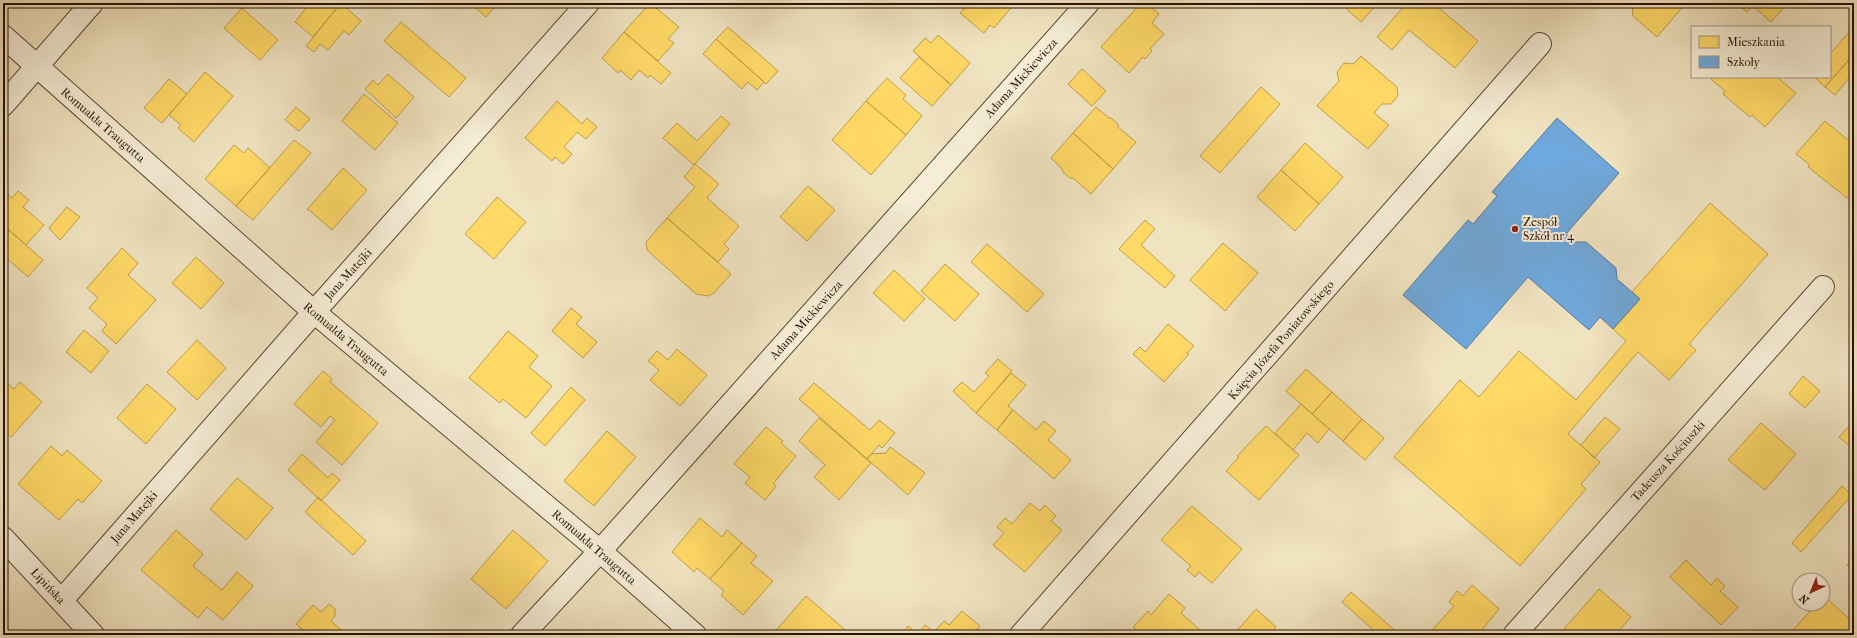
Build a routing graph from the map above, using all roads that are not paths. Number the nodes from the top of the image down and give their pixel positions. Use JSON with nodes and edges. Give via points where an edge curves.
{"nodes":[{"id":1,"x":92,"y":3,"type":"edge"},
{"id":2,"x":588,"y":3,"type":"edge"},
{"id":3,"x":1088,"y":3,"type":"edge"},
{"id":4,"x":3,"y":36,"type":"edge"},
{"id":5,"x":1540,"y":44,"type":"dead end"},
{"id":6,"x":36,"y":67,"type":"junction"},
{"id":7,"x":3,"y":105,"type":"edge"},
{"id":8,"x":1822,"y":287,"type":"dead end"},
{"id":9,"x":314,"y":312,"type":"junction"},
{"id":10,"x":4,"y":539,"type":"edge"},
{"id":11,"x":600,"y":551,"type":"junction"},
{"id":12,"x":62,"y":600,"type":"junction"},
{"id":13,"x":93,"y":635,"type":"edge"},
{"id":14,"x":522,"y":635,"type":"edge"},
{"id":15,"x":695,"y":635,"type":"edge"},
{"id":16,"x":1021,"y":635,"type":"edge"},
{"id":17,"x":1514,"y":635,"type":"edge"}],
"edges":[{"from":1,"to":6,"type":"street"},
{"from":2,"to":9,"type":"street","name":"Jana Matejki"},
{"from":3,"to":11,"type":"street","name":"Adama Mickiewicza"},
{"from":4,"to":6,"type":"street","name":"Romualda Traugutta"},
{"from":5,"to":16,"type":"street","name":"Księcia Józefa Poniatowskiego"},
{"from":6,"to":7,"type":"street"},
{"from":6,"to":9,"type":"street","name":"Romualda Traugutta"},
{"from":8,"to":17,"type":"street","name":"Tadeusza Kościuszki"},
{"from":9,"to":11,"type":"street","name":"Romualda Traugutta"},
{"from":9,"to":12,"type":"street","name":"Jana Matejki"},
{"from":10,"to":12,"type":"street","name":"Lipińska"},
{"from":11,"to":14,"type":"street","name":"Adama Mickiewicza"},
{"from":11,"to":15,"type":"street","name":"Romualda Traugutta"},
{"from":12,"to":13,"type":"street","name":"Lipińska"}]}
